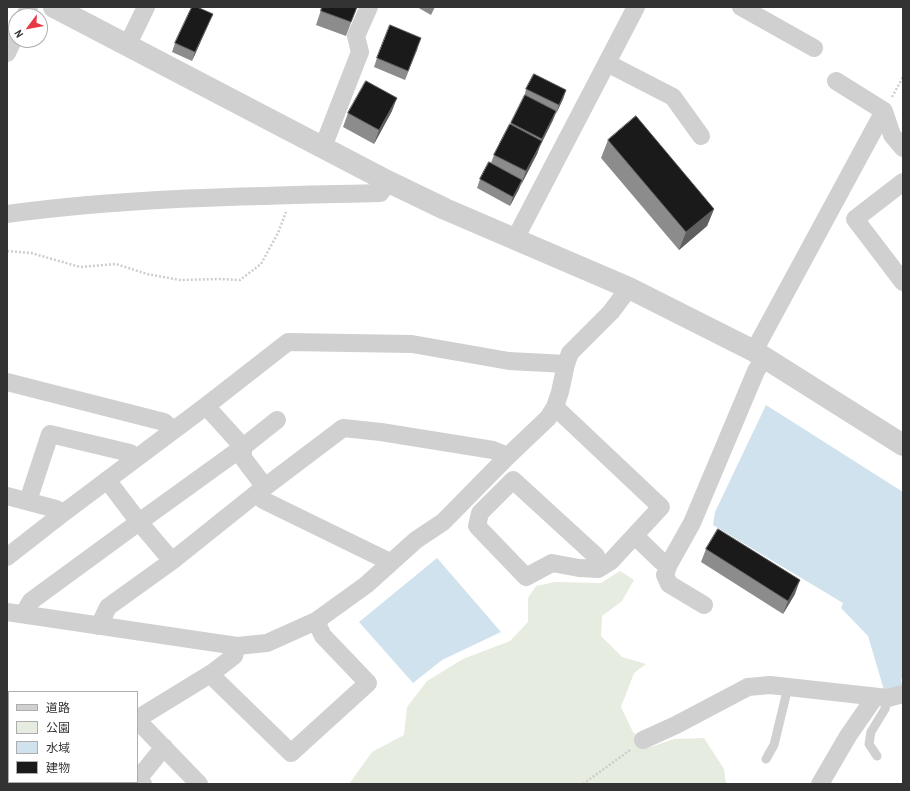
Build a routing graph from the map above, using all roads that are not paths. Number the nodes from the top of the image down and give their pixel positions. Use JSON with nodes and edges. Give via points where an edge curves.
{"nodes":[{"id":1,"x":54,"y":7,"type":"edge"},
{"id":2,"x":146,"y":7,"type":"edge"},
{"id":3,"x":369,"y":7,"type":"edge"},
{"id":4,"x":636,"y":7,"type":"edge"},
{"id":5,"x":742,"y":7,"type":"edge"},
{"id":6,"x":127,"y":46,"type":"junction"},
{"id":7,"x":814,"y":48,"type":"dead end"},
{"id":8,"x":607,"y":63,"type":"junction"},
{"id":9,"x":836,"y":81,"type":"dead end"},
{"id":10,"x":884,"y":111,"type":"junction"},
{"id":11,"x":701,"y":136,"type":"dead end"},
{"id":12,"x":899,"y":137,"type":"edge"},
{"id":13,"x":323,"y":147,"type":"junction"},
{"id":14,"x":389,"y":182,"type":"junction"},
{"id":15,"x":903,"y":182,"type":"edge"},
{"id":16,"x":7,"y":214,"type":"edge"},
{"id":17,"x":515,"y":239,"type":"junction"},
{"id":18,"x":903,"y":282,"type":"edge"},
{"id":19,"x":629,"y":288,"type":"junction"},
{"id":20,"x":759,"y":355,"type":"junction"},
{"id":21,"x":566,"y":364,"type":"junction"},
{"id":22,"x":7,"y":382,"type":"edge"},
{"id":23,"x":206,"y":406,"type":"junction"},
{"id":24,"x":555,"y":407,"type":"junction"},
{"id":25,"x":278,"y":420,"type":"dead end"},
{"id":26,"x":173,"y":430,"type":"junction"},
{"id":27,"x":903,"y":445,"type":"edge"},
{"id":28,"x":243,"y":447,"type":"junction"},
{"id":29,"x":508,"y":456,"type":"junction"},
{"id":30,"x":136,"y":458,"type":"junction"},
{"id":31,"x":107,"y":480,"type":"junction"},
{"id":32,"x":261,"y":490,"type":"junction"},
{"id":33,"x":7,"y":496,"type":"edge"},
{"id":34,"x":28,"y":501,"type":"junction"},
{"id":35,"x":62,"y":514,"type":"junction"},
{"id":36,"x":138,"y":522,"type":"junction"},
{"id":37,"x":635,"y":536,"type":"junction"},
{"id":38,"x":7,"y":557,"type":"edge"},
{"id":39,"x":172,"y":561,"type":"junction"},
{"id":40,"x":390,"y":562,"type":"junction"},
{"id":41,"x":669,"y":564,"type":"junction"},
{"id":42,"x":598,"y":569,"type":"junction"},
{"id":43,"x":704,"y":605,"type":"dead end"},
{"id":44,"x":16,"y":612,"type":"edge"},
{"id":45,"x":316,"y":622,"type":"junction"},
{"id":46,"x":99,"y":626,"type":"junction"},
{"id":47,"x":237,"y":646,"type":"junction"},
{"id":48,"x":212,"y":673,"type":"junction"},
{"id":49,"x":788,"y":687,"type":"junction"},
{"id":50,"x":889,"y":696,"type":"edge"},
{"id":51,"x":138,"y":718,"type":"edge"},
{"id":52,"x":138,"y":720,"type":"edge"},
{"id":53,"x":643,"y":740,"type":"road end"},
{"id":54,"x":164,"y":747,"type":"junction"},
{"id":55,"x":877,"y":756,"type":"dead end"},
{"id":56,"x":766,"y":759,"type":"dead end"},
{"id":57,"x":143,"y":784,"type":"edge"},
{"id":58,"x":199,"y":784,"type":"edge"},
{"id":59,"x":820,"y":784,"type":"edge"}],
"edges":[{"from":1,"to":6,"type":"street"},
{"from":2,"to":6,"type":"street"},
{"from":3,"to":13,"type":"street","via":[[356,36],[360,52]]},
{"from":4,"to":8,"type":"street"},
{"from":5,"to":7,"type":"street"},
{"from":6,"to":13,"type":"street"},
{"from":8,"to":11,"type":"street","via":[[672,97]]},
{"from":8,"to":17,"type":"street"},
{"from":9,"to":10,"type":"street"},
{"from":10,"to":12,"type":"street"},
{"from":10,"to":20,"type":"street"},
{"from":13,"to":14,"type":"street"},
{"from":14,"to":16,"type":"street","via":[[380,193],[156,200]]},
{"from":14,"to":17,"type":"street"},
{"from":15,"to":18,"type":"street","via":[[855,219]]},
{"from":17,"to":19,"type":"street"},
{"from":19,"to":20,"type":"street"},
{"from":19,"to":21,"type":"street","via":[[611,312],[570,353]]},
{"from":20,"to":27,"type":"street"},
{"from":20,"to":41,"type":"street","via":[[756,370],[692,523]]},
{"from":21,"to":23,"type":"street","via":[[509,361],[412,344],[288,342]]},
{"from":21,"to":24,"type":"street"},
{"from":22,"to":26,"type":"street","via":[[164,422]]},
{"from":23,"to":26,"type":"street"},
{"from":23,"to":28,"type":"street"},
{"from":24,"to":29,"type":"street","via":[[548,418]]},
{"from":24,"to":37,"type":"street","via":[[661,507]]},
{"from":25,"to":28,"type":"street"},
{"from":26,"to":30,"type":"street"},
{"from":28,"to":32,"type":"street","via":[[242,458]]},
{"from":28,"to":36,"type":"street"},
{"from":29,"to":32,"type":"street","via":[[493,450],[343,428]]},
{"from":29,"to":40,"type":"street","via":[[444,522],[416,540]]},
{"from":30,"to":31,"type":"street"},
{"from":30,"to":34,"type":"street","via":[[130,453],[50,434]]},
{"from":31,"to":35,"type":"street"},
{"from":31,"to":36,"type":"street"},
{"from":32,"to":39,"type":"street"},
{"from":32,"to":40,"type":"street","via":[[263,500]]},
{"from":33,"to":34,"type":"street"},
{"from":34,"to":35,"type":"street","via":[[56,509]]},
{"from":35,"to":38,"type":"street"},
{"from":36,"to":39,"type":"street"},
{"from":36,"to":44,"type":"street"},
{"from":37,"to":41,"type":"street","via":[[661,561]]},
{"from":37,"to":42,"type":"street","via":[[611,561]]},
{"from":39,"to":46,"type":"street","via":[[108,607]]},
{"from":40,"to":45,"type":"street","via":[[366,585]]},
{"from":41,"to":43,"type":"street","via":[[665,575],[669,584]]},
{"from":42,"to":42,"type":"street","via":[[552,563],[526,577],[477,526],[480,513],[513,480],[596,556]]},
{"from":44,"to":46,"type":"street"},
{"from":45,"to":47,"type":"street","via":[[267,643]]},
{"from":45,"to":48,"type":"street","via":[[323,636],[368,683],[290,753],[217,681]]},
{"from":46,"to":47,"type":"street"},
{"from":47,"to":48,"type":"street","via":[[234,656]]},
{"from":48,"to":51,"type":"street"},
{"from":49,"to":50,"type":"street"},
{"from":49,"to":53,"type":"street","via":[[748,687]]},
{"from":49,"to":56,"type":"lane","via":[[774,745]]},
{"from":50,"to":55,"type":"lane","via":[[885,709],[871,732],[869,744]]},
{"from":50,"to":59,"type":"street","via":[[848,736]]},
{"from":52,"to":54,"type":"street"},
{"from":54,"to":57,"type":"street","via":[[138,779]]},
{"from":54,"to":58,"type":"street"}]}
